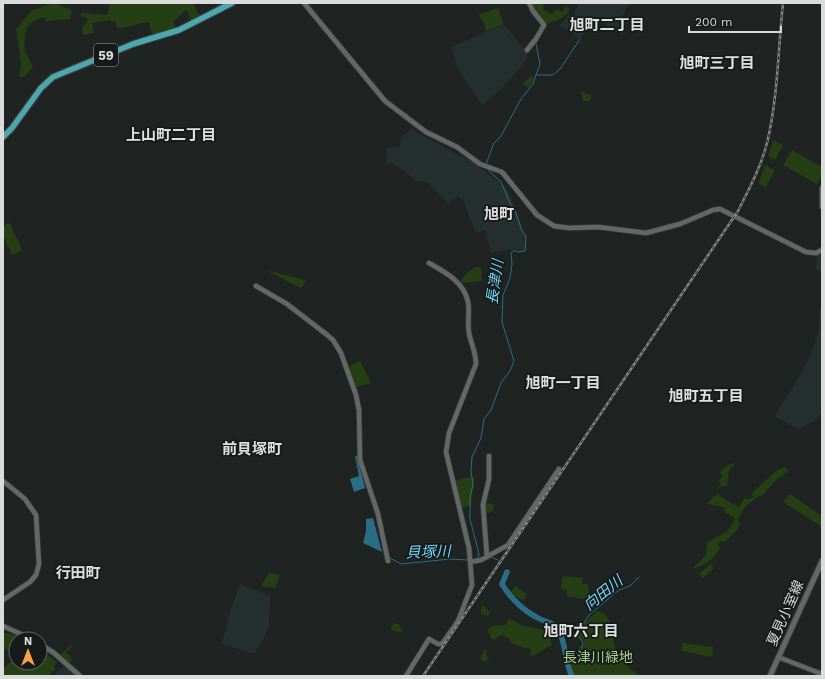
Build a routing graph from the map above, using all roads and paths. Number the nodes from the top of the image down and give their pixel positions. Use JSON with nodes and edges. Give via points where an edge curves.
{"nodes":[{"id":1,"x":232,"y":3,"type":"edge"},
{"id":2,"x":304,"y":3,"type":"edge"},
{"id":3,"x":529,"y":3,"type":"edge"},
{"id":4,"x":527,"y":50,"type":"dead end"},
{"id":5,"x":3,"y":137,"type":"edge"},
{"id":6,"x":822,"y":188,"type":"edge"},
{"id":7,"x":822,"y":208,"type":"edge"},
{"id":8,"x":822,"y":250,"type":"edge"},
{"id":9,"x":429,"y":263,"type":"dead end"},
{"id":10,"x":256,"y":286,"type":"dead end"},
{"id":11,"x":489,"y":456,"type":"dead end"},
{"id":12,"x":559,"y":469,"type":"dead end"},
{"id":13,"x":3,"y":481,"type":"edge"},
{"id":14,"x":487,"y":557,"type":"junction"},
{"id":15,"x":388,"y":561,"type":"dead end"},
{"id":16,"x":822,"y":561,"type":"edge"},
{"id":17,"x":470,"y":562,"type":"junction"},
{"id":18,"x":3,"y":600,"type":"edge"},
{"id":19,"x":3,"y":626,"type":"edge"},
{"id":20,"x":14,"y":631,"type":"edge"},
{"id":21,"x":48,"y":649,"type":"edge"},
{"id":22,"x":778,"y":657,"type":"junction"},
{"id":23,"x":822,"y":674,"type":"edge"},
{"id":24,"x":80,"y":676,"type":"edge"},
{"id":25,"x":406,"y":676,"type":"edge"},
{"id":26,"x":770,"y":676,"type":"edge"}],
"edges":[{"from":1,"to":5,"type":"main road","number":"59","via":[[179,30],[133,44],[53,77],[41,88]]},
{"from":2,"to":8,"type":"street","via":[[385,101],[426,132],[457,147],[480,164],[502,172],[537,215],[554,226],[646,232],[680,224],[720,209],[806,252],[816,253]]},
{"from":3,"to":4,"type":"street","via":[[544,25]]},
{"from":6,"to":7,"type":"street"},
{"from":9,"to":17,"type":"street","via":[[452,276],[460,284],[468,301],[469,332],[476,356],[476,364],[450,434],[446,452]]},
{"from":10,"to":15,"type":"street","via":[[287,304],[326,334],[341,353],[356,396],[359,410],[360,460],[378,514]]},
{"from":11,"to":14,"type":"street","via":[[489,479],[483,505]]},
{"from":12,"to":14,"type":"street","via":[[508,545]]},
{"from":13,"to":18,"type":"street","via":[[25,499],[36,515],[39,564],[36,575],[30,582]]},
{"from":14,"to":17,"type":"street"},
{"from":16,"to":22,"type":"main road","name":"夏見小室線"},
{"from":17,"to":25,"type":"street","via":[[472,585],[458,621],[441,644],[429,639]]},
{"from":19,"to":20,"type":"street"},
{"from":21,"to":24,"type":"street"},
{"from":22,"to":23,"type":"street"},
{"from":22,"to":26,"type":"main road","name":"夏見小室線"}]}
